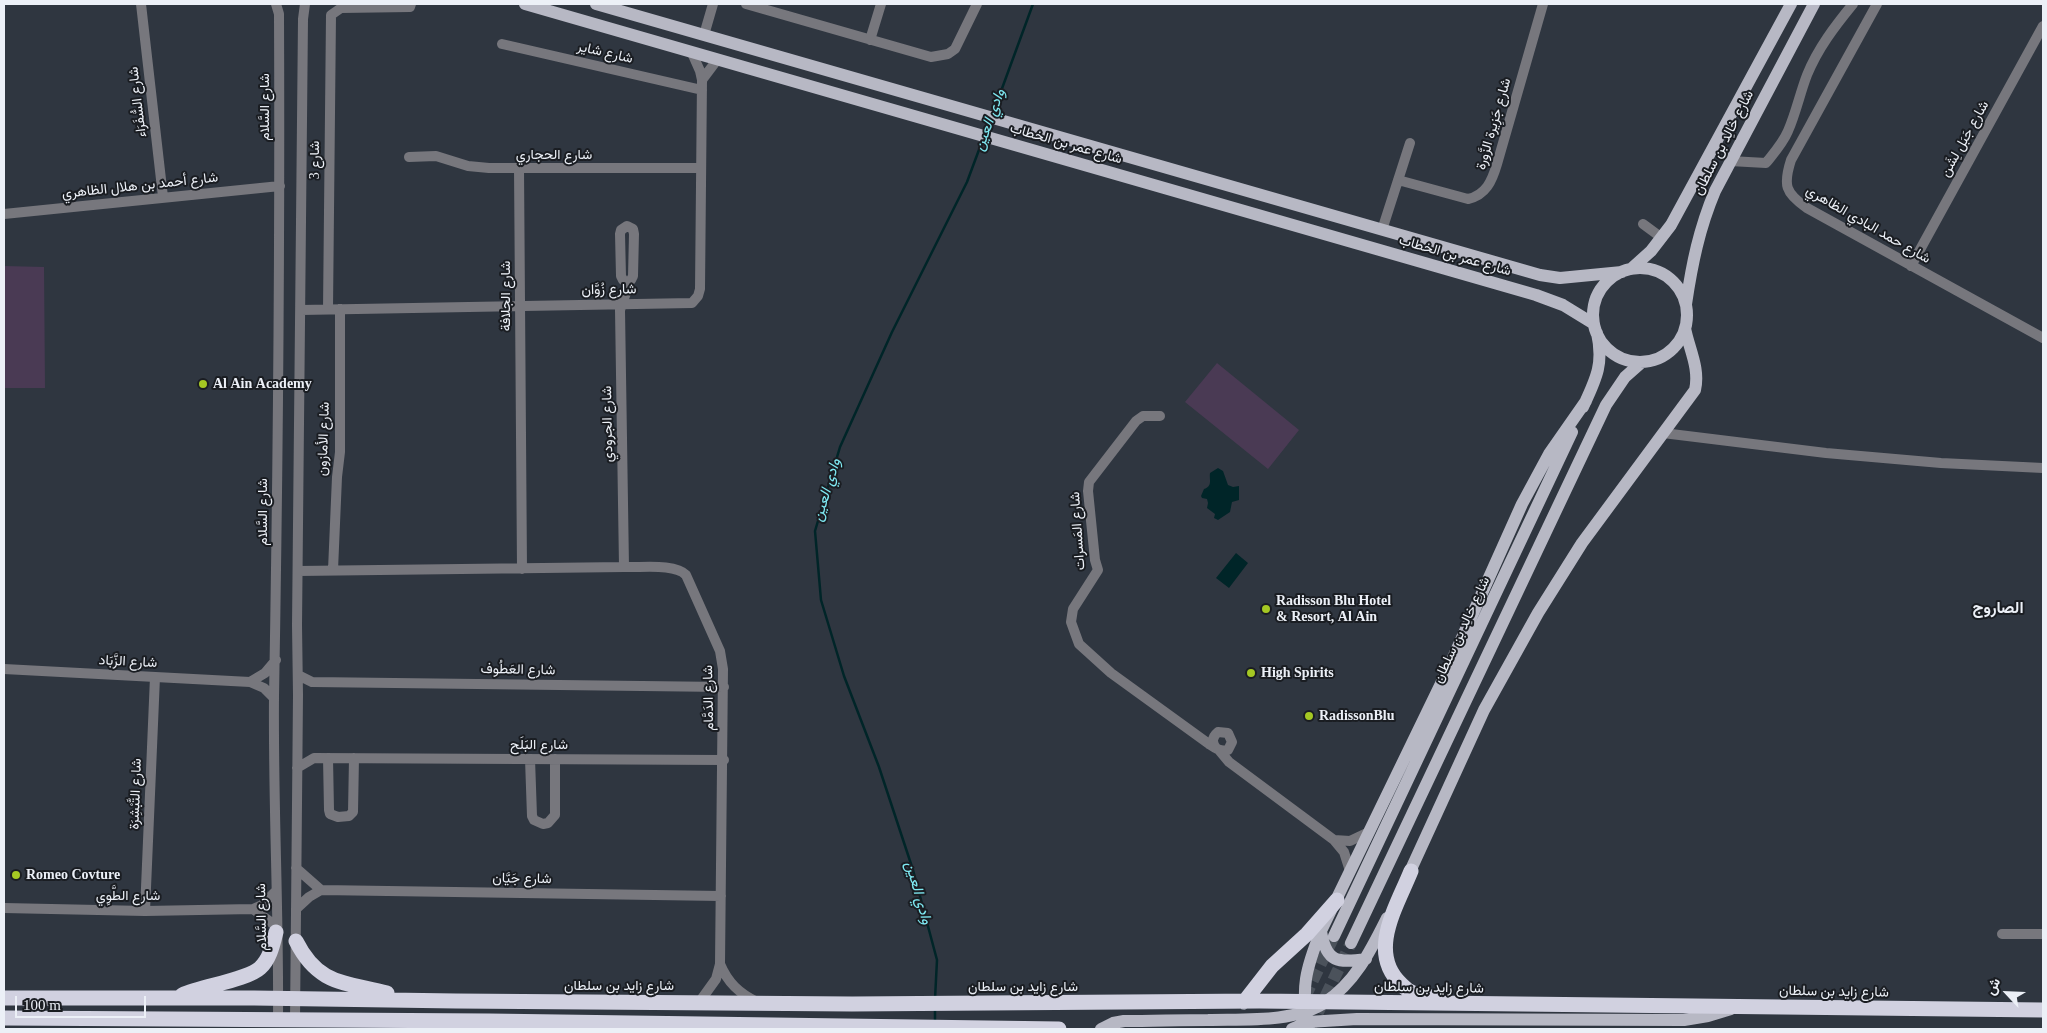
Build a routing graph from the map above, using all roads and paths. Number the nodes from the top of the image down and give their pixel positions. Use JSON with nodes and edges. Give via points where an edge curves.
{"nodes":[{"id":1,"x":141,"y":4,"type":"edge"},
{"id":2,"x":276,"y":4,"type":"edge"},
{"id":3,"x":305,"y":4,"type":"edge"},
{"id":4,"x":525,"y":4,"type":"edge"},
{"id":5,"x":596,"y":4,"type":"edge"},
{"id":6,"x":713,"y":4,"type":"edge"},
{"id":7,"x":746,"y":4,"type":"edge"},
{"id":8,"x":881,"y":4,"type":"edge"},
{"id":9,"x":977,"y":4,"type":"edge"},
{"id":10,"x":1543,"y":4,"type":"edge"},
{"id":11,"x":1791,"y":4,"type":"edge"},
{"id":12,"x":1814,"y":4,"type":"edge"},
{"id":13,"x":1853,"y":4,"type":"edge"},
{"id":14,"x":1878,"y":4,"type":"edge"},
{"id":15,"x":410,"y":6,"type":"edge"},
{"id":16,"x":2043,"y":26,"type":"edge"},
{"id":17,"x":704,"y":35,"type":"junction"},
{"id":18,"x":870,"y":40,"type":"junction"},
{"id":19,"x":502,"y":44,"type":"dead end"},
{"id":20,"x":692,"y":53,"type":"junction"},
{"id":21,"x":718,"y":60,"type":"junction"},
{"id":22,"x":702,"y":85,"type":"junction"},
{"id":23,"x":1410,"y":143,"type":"dead end"},
{"id":24,"x":409,"y":157,"type":"dead end"},
{"id":25,"x":1730,"y":162,"type":"junction"},
{"id":26,"x":519,"y":168,"type":"junction"},
{"id":27,"x":701,"y":168,"type":"junction"},
{"id":28,"x":1398,"y":180,"type":"junction"},
{"id":29,"x":280,"y":186,"type":"junction"},
{"id":30,"x":163,"y":197,"type":"junction"},
{"id":31,"x":4,"y":214,"type":"edge"},
{"id":32,"x":1643,"y":224,"type":"dead end"},
{"id":33,"x":1382,"y":230,"type":"junction"},
{"id":34,"x":1662,"y":238,"type":"junction"},
{"id":35,"x":1911,"y":266,"type":"junction"},
{"id":36,"x":1627,"y":271,"type":"junction"},
{"id":37,"x":627,"y":282,"type":"dead end"},
{"id":38,"x":621,"y":304,"type":"junction"},
{"id":39,"x":1686,"y":304,"type":"junction"},
{"id":40,"x":520,"y":306,"type":"junction"},
{"id":41,"x":328,"y":309,"type":"junction"},
{"id":42,"x":340,"y":309,"type":"junction"},
{"id":43,"x":301,"y":310,"type":"junction"},
{"id":44,"x":1685,"y":328,"type":"junction"},
{"id":45,"x":1595,"y":329,"type":"junction"},
{"id":46,"x":2043,"y":338,"type":"edge"},
{"id":47,"x":1642,"y":362,"type":"junction"},
{"id":48,"x":1586,"y":401,"type":"junction"},
{"id":49,"x":1160,"y":416,"type":"dead end"},
{"id":50,"x":1663,"y":434,"type":"junction"},
{"id":51,"x":2043,"y":468,"type":"edge"},
{"id":52,"x":624,"y":568,"type":"junction"},
{"id":53,"x":522,"y":569,"type":"junction"},
{"id":54,"x":334,"y":570,"type":"junction"},
{"id":55,"x":298,"y":571,"type":"junction"},
{"id":56,"x":276,"y":660,"type":"junction"},
{"id":57,"x":4,"y":669,"type":"edge"},
{"id":58,"x":298,"y":675,"type":"junction"},
{"id":59,"x":155,"y":677,"type":"junction"},
{"id":60,"x":250,"y":682,"type":"junction"},
{"id":61,"x":312,"y":682,"type":"junction"},
{"id":62,"x":724,"y":687,"type":"junction"},
{"id":63,"x":298,"y":695,"type":"junction"},
{"id":64,"x":274,"y":698,"type":"junction"},
{"id":65,"x":1218,"y":732,"type":"junction"},
{"id":66,"x":1196,"y":733,"type":"junction"},
{"id":67,"x":296,"y":744,"type":"junction"},
{"id":68,"x":1222,"y":749,"type":"junction"},
{"id":69,"x":314,"y":758,"type":"junction"},
{"id":70,"x":328,"y":758,"type":"junction"},
{"id":71,"x":354,"y":758,"type":"junction"},
{"id":72,"x":530,"y":759,"type":"junction"},
{"id":73,"x":555,"y":759,"type":"junction"},
{"id":74,"x":724,"y":760,"type":"junction"},
{"id":75,"x":297,"y":768,"type":"junction"},
{"id":76,"x":1369,"y":832,"type":"junction"},
{"id":77,"x":1334,"y":840,"type":"junction"},
{"id":78,"x":296,"y":868,"type":"junction"},
{"id":79,"x":1350,"y":871,"type":"junction"},
{"id":80,"x":1411,"y":871,"type":"junction"},
{"id":81,"x":322,"y":890,"type":"junction"},
{"id":82,"x":276,"y":891,"type":"junction"},
{"id":83,"x":721,"y":896,"type":"junction"},
{"id":84,"x":1337,"y":900,"type":"junction"},
{"id":85,"x":4,"y":908,"type":"edge"},
{"id":86,"x":253,"y":909,"type":"junction"},
{"id":87,"x":296,"y":909,"type":"junction"},
{"id":88,"x":145,"y":911,"type":"junction"},
{"id":89,"x":276,"y":929,"type":"junction"},
{"id":90,"x":1321,"y":931,"type":"junction"},
{"id":91,"x":2002,"y":934,"type":"dead end"},
{"id":92,"x":2043,"y":934,"type":"edge"},
{"id":93,"x":1334,"y":936,"type":"tunnel mouth"},
{"id":94,"x":296,"y":941,"type":"junction"},
{"id":95,"x":1352,"y":944,"type":"tunnel mouth"},
{"id":96,"x":1366,"y":959,"type":"junction"},
{"id":97,"x":720,"y":964,"type":"junction"},
{"id":98,"x":4,"y":998,"type":"edge"},
{"id":99,"x":173,"y":998,"type":"junction"},
{"id":100,"x":278,"y":998,"type":"junction"},
{"id":101,"x":295,"y":998,"type":"junction"},
{"id":102,"x":405,"y":999,"type":"junction"},
{"id":103,"x":1244,"y":1002,"type":"junction"},
{"id":104,"x":1325,"y":1002,"type":"junction"},
{"id":105,"x":698,"y":1004,"type":"junction"},
{"id":106,"x":760,"y":1004,"type":"junction"},
{"id":107,"x":1578,"y":1006,"type":"junction"},
{"id":108,"x":1735,"y":1007,"type":"junction"},
{"id":109,"x":2043,"y":1010,"type":"edge"},
{"id":110,"x":1307,"y":1016,"type":"edge"},
{"id":111,"x":5,"y":1019,"type":"edge"},
{"id":112,"x":278,"y":1020,"type":"junction"},
{"id":113,"x":295,"y":1020,"type":"junction"},
{"id":114,"x":384,"y":1025,"type":"edge"},
{"id":115,"x":412,"y":1025,"type":"edge"},
{"id":116,"x":620,"y":1026,"type":"edge"},
{"id":117,"x":736,"y":1027,"type":"edge"},
{"id":118,"x":1032,"y":1028,"type":"edge"},
{"id":119,"x":1059,"y":1029,"type":"edge"},
{"id":120,"x":1101,"y":1029,"type":"edge"},
{"id":121,"x":1292,"y":1029,"type":"edge"}],
"edges":[{"from":1,"to":30,"type":"street","name":"شارع السُّفَرَاء"},
{"from":2,"to":29,"type":"street","name":"شارع السَّلام"},
{"from":3,"to":43,"type":"street"},
{"from":4,"to":20,"type":"main road","name":"شارع عمر بن الخطاب"},
{"from":5,"to":17,"type":"main road","name":"شارع عمر بن الخطاب"},
{"from":6,"to":17,"type":"street"},
{"from":7,"to":18,"type":"street"},
{"from":8,"to":18,"type":"street"},
{"from":9,"to":18,"type":"street","via":[[955,49],[948,54],[930,57]]},
{"from":10,"to":28,"type":"street","name":"شارع جَزِيرة الزَّورة","via":[[1493,178],[1485,190],[1468,199]]},
{"from":11,"to":34,"type":"main road","name":"شارع خالِد بن سلطان"},
{"from":12,"to":25,"type":"main road","name":"شارع خالِد بن سلطان"},
{"from":13,"to":25,"type":"street","via":[[1831,30],[1817,54],[1781,144],[1766,163]]},
{"from":14,"to":35,"type":"street","name":"شارع حمد البادي الظاهري","via":[[1791,160],[1786,185],[1789,193],[1807,208]]},
{"from":15,"to":41,"type":"street","name":"شارع 3","via":[[341,8],[330,20]]},
{"from":16,"to":35,"type":"street","name":"شارع جَبَل لِشَن"},
{"from":17,"to":33,"type":"main road","name":"شارع عمر بن الخطاب"},
{"from":19,"to":22,"type":"street","name":"شارع شاير"},
{"from":20,"to":21,"type":"main road","name":"شارع عمر بن الخطاب"},
{"from":20,"to":22,"type":"street","name":"شارع زُوَّان","via":[[700,70]]},
{"from":21,"to":22,"type":"street"},
{"from":21,"to":45,"type":"main road","name":"شارع عمر بن الخطاب","via":[[1544,298],[1575,311]]},
{"from":22,"to":27,"type":"street","name":"شارع زُوَّان"},
{"from":23,"to":28,"type":"street"},
{"from":24,"to":26,"type":"street","name":"شارع الحجاري","via":[[436,156],[477,168]]},
{"from":25,"to":39,"type":"main road","name":"شارع خالِد بن سلطان","via":[[1704,217],[1695,248]]},
{"from":26,"to":27,"type":"street","name":"شارع الحجاري"},
{"from":26,"to":40,"type":"street","name":"شارع الجلافة"},
{"from":27,"to":38,"type":"street","name":"شارع زُوَّان","via":[[700,290],[696,300],[686,304]]},
{"from":28,"to":33,"type":"street"},
{"from":29,"to":30,"type":"street","name":"شارع أحمد بن هلال الظاهري"},
{"from":29,"to":56,"type":"street","name":"شارع السَّلام"},
{"from":30,"to":31,"type":"street","name":"شارع أحمد بن هلال الظاهري"},
{"from":32,"to":34,"type":"street"},
{"from":33,"to":36,"type":"main road","name":"شارع عمر بن الخطاب","via":[[1540,275],[1560,278]]},
{"from":34,"to":36,"type":"main road","name":"شارع خالِد بن سلطان"},
{"from":35,"to":46,"type":"street","name":"شارع حمد البادي الظاهري"},
{"from":36,"to":39,"type":"main road","via":[[1646,268],[1659,272],[1680,291]]},
{"from":36,"to":45,"type":"main road","via":[[1611,278],[1602,288],[1593,311]]},
{"from":37,"to":38,"type":"street","name":"شارع الجرودي"},
{"from":38,"to":40,"type":"street","name":"شارع زُوَّان"},
{"from":38,"to":52,"type":"street","name":"شارع الجرودي"},
{"from":39,"to":44,"type":"main road"},
{"from":40,"to":42,"type":"street","name":"شارع زُوَّان"},
{"from":40,"to":53,"type":"street","name":"شارع الجلافة"},
{"from":41,"to":42,"type":"street","name":"شارع زُوَّان"},
{"from":41,"to":43,"type":"street","name":"شارع زُوَّان"},
{"from":42,"to":54,"type":"street","name":"شارع الأمازون","via":[[340,452]]},
{"from":43,"to":55,"type":"street"},
{"from":44,"to":47,"type":"main road","via":[[1681,339],[1664,355]]},
{"from":44,"to":50,"type":"main road","via":[[1698,378],[1695,390]]},
{"from":45,"to":47,"type":"main road","via":[[1610,352]]},
{"from":45,"to":48,"type":"main road","name":"شارع خالِد بن سلطان","via":[[1599,369]]},
{"from":47,"to":95,"type":"main road","via":[[1625,377],[1603,412]]},
{"from":48,"to":76,"type":"main road","via":[[1549,454],[1522,504],[1455,654]]},
{"from":48,"to":93,"type":"main road","name":"شارع خالِد بن سلطان"},
{"from":49,"to":66,"type":"street","name":"شارع المَسرات","via":[[1143,416],[1136,421],[1089,482],[1098,570],[1073,609],[1070,622],[1084,650]]},
{"from":50,"to":51,"type":"street","via":[[1826,453]]},
{"from":50,"to":80,"type":"main road","via":[[1582,543],[1530,627],[1484,710]]},
{"from":52,"to":53,"type":"street","name":"شارع الدَمَّام"},
{"from":52,"to":62,"type":"street","name":"شارع الدَمَّام","via":[[683,571],[720,650]]},
{"from":53,"to":54,"type":"street","name":"شارع الدَمَّام"},
{"from":54,"to":55,"type":"street","name":"شارع الدَمَّام"},
{"from":55,"to":58,"type":"street"},
{"from":56,"to":60,"type":"street","via":[[265,674]]},
{"from":56,"to":64,"type":"street","name":"شارع السَّلام"},
{"from":57,"to":59,"type":"street","name":"شارع الزَّبَاد"},
{"from":58,"to":61,"type":"street","name":"شارع العَطُوف"},
{"from":58,"to":63,"type":"street"},
{"from":59,"to":60,"type":"street","name":"شارع الزَّبَاد"},
{"from":59,"to":88,"type":"street","name":"شارع التَّبْشِرَة"},
{"from":60,"to":64,"type":"street","name":"شارع الزَّبَاد","via":[[264,688]]},
{"from":61,"to":62,"type":"street","name":"شارع العَطُوف"},
{"from":61,"to":63,"type":"street"},
{"from":62,"to":74,"type":"street","name":"شارع الدَمَّام"},
{"from":63,"to":67,"type":"street"},
{"from":64,"to":82,"type":"street","name":"شارع السَّلام"},
{"from":65,"to":66,"type":"street"},
{"from":65,"to":68,"type":"street","via":[[1213,740]]},
{"from":65,"to":68,"type":"street","via":[[1225,731],[1232,742]]},
{"from":66,"to":68,"type":"street","name":"شارع المَسرات"},
{"from":67,"to":69,"type":"street"},
{"from":67,"to":75,"type":"street"},
{"from":68,"to":77,"type":"street","name":"شارع المَسرات","via":[[1229,762]]},
{"from":69,"to":70,"type":"street","name":"شارع البَلَح"},
{"from":69,"to":75,"type":"street"},
{"from":70,"to":71,"type":"street","name":"شارع البَلَح"},
{"from":70,"to":71,"type":"street","via":[[329,810],[330,814],[338,817],[349,816],[353,812]]},
{"from":71,"to":72,"type":"street","name":"شارع البَلَح"},
{"from":72,"to":73,"type":"street","name":"شارع البَلَح"},
{"from":72,"to":73,"type":"street","via":[[532,816],[543,824],[555,815]]},
{"from":73,"to":74,"type":"street","name":"شارع البَلَح"},
{"from":74,"to":83,"type":"street","name":"شارع الدَمَّام"},
{"from":75,"to":78,"type":"street"},
{"from":76,"to":77,"type":"street","via":[[1350,841]]},
{"from":76,"to":79,"type":"main road"},
{"from":77,"to":79,"type":"street","name":"شارع المَسرات","via":[[1344,852]]},
{"from":78,"to":81,"type":"street"},
{"from":78,"to":87,"type":"street"},
{"from":79,"to":84,"type":"main road"},
{"from":80,"to":96,"type":"main road"},
{"from":80,"to":107,"type":"highway","via":[[1391,920],[1384,948],[1390,970],[1406,989],[1427,997],[1535,997]]},
{"from":81,"to":83,"type":"street","name":"شارع جَيَّان"},
{"from":81,"to":87,"type":"street","via":[[309,896]]},
{"from":82,"to":86,"type":"street"},
{"from":82,"to":89,"type":"street","name":"شارع السَّلام"},
{"from":83,"to":97,"type":"street","name":"شارع الدَمَّام"},
{"from":84,"to":90,"type":"main road"},
{"from":84,"to":103,"type":"highway","via":[[1272,966]]},
{"from":85,"to":88,"type":"street","name":"شارع الطَّوِي"},
{"from":86,"to":88,"type":"street","name":"شارع الطَّوِي"},
{"from":86,"to":89,"type":"street"},
{"from":87,"to":94,"type":"street"},
{"from":89,"to":99,"type":"highway","via":[[266,960],[260,968],[251,974]]},
{"from":89,"to":100,"type":"street","name":"شارع السَّلام"},
{"from":90,"to":96,"type":"main road","via":[[1323,945],[1330,957],[1338,961]]},
{"from":90,"to":110,"type":"main road","via":[[1307,967]]},
{"from":91,"to":92,"type":"street"},
{"from":94,"to":101,"type":"street"},
{"from":94,"to":102,"type":"highway","via":[[318,972]]},
{"from":96,"to":104,"type":"main road"},
{"from":97,"to":105,"type":"street","name":"شارع الدَمَّام","via":[[716,979]]},
{"from":97,"to":106,"type":"street","via":[[729,982]]},
{"from":98,"to":99,"type":"highway","name":"شارع زايد بن سلطان"},
{"from":99,"to":100,"type":"highway","name":"شارع زايد بن سلطان"},
{"from":100,"to":101,"type":"highway","name":"شارع زايد بن سلطان"},
{"from":100,"to":112,"type":"street","name":"شارع السَّلام"},
{"from":101,"to":102,"type":"highway","name":"شارع زايد بن سلطان"},
{"from":101,"to":113,"type":"street"},
{"from":102,"to":105,"type":"highway","name":"شارع زايد بن سلطان"},
{"from":103,"to":106,"type":"highway","name":"شارع زايد بن سلطان"},
{"from":103,"to":110,"type":"highway","name":"شارع زايد بن سلطان"},
{"from":104,"to":107,"type":"highway","name":"شارع زايد بن سلطان"},
{"from":104,"to":110,"type":"highway","name":"شارع زايد بن سلطان"},
{"from":105,"to":106,"type":"highway","name":"شارع زايد بن سلطان"},
{"from":107,"to":108,"type":"highway","name":"شارع زايد بن سلطان"},
{"from":108,"to":109,"type":"highway","name":"شارع زايد بن سلطان"},
{"from":108,"to":110,"type":"main road","via":[[1684,1020]]},
{"from":110,"to":120,"type":"main road","via":[[1124,1021]]},
{"from":110,"to":121,"type":"main road"},
{"from":111,"to":112,"type":"highway"},
{"from":112,"to":113,"type":"highway"},
{"from":113,"to":114,"type":"highway"},
{"from":114,"to":115,"type":"highway"},
{"from":115,"to":116,"type":"highway"},
{"from":116,"to":117,"type":"highway"},
{"from":117,"to":118,"type":"highway"},
{"from":118,"to":119,"type":"highway"}]}
